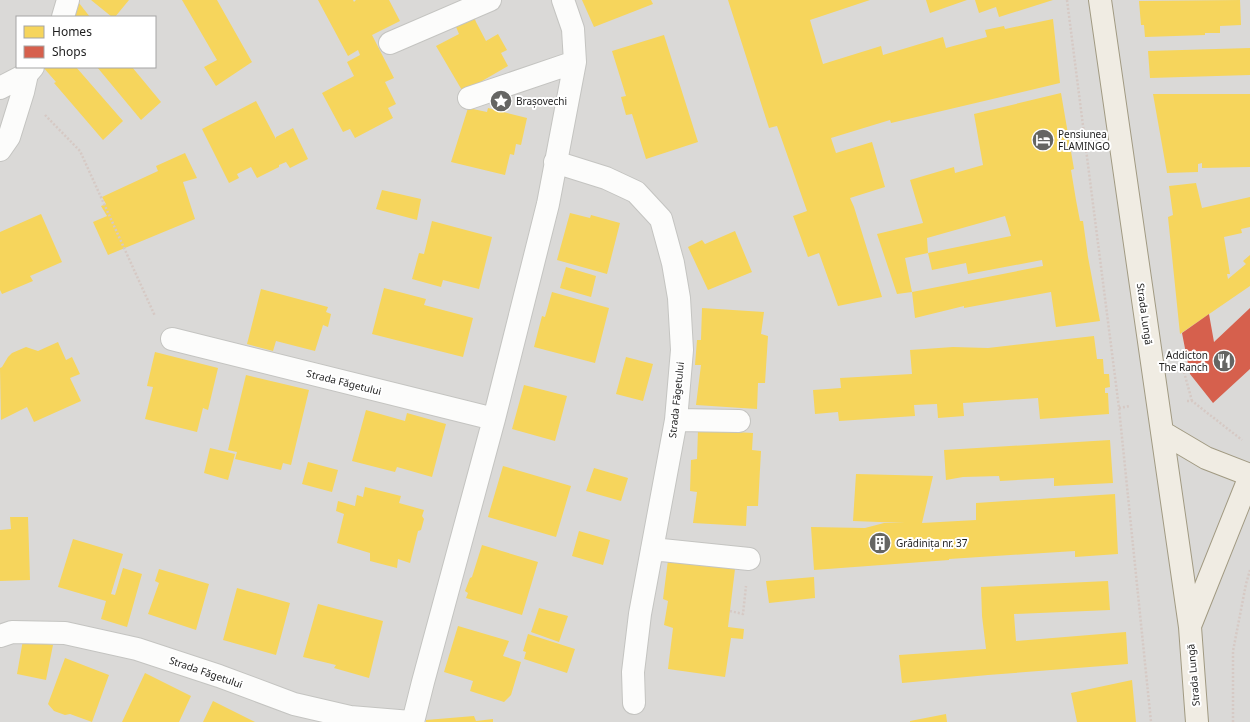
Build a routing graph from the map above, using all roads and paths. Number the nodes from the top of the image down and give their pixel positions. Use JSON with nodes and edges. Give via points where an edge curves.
{"nodes":[{"id":1,"x":68,"y":0,"type":"edge"},
{"id":2,"x":490,"y":0,"type":"edge"},
{"id":3,"x":563,"y":0,"type":"edge"},
{"id":4,"x":1067,"y":0,"type":"edge"},
{"id":5,"x":1100,"y":0,"type":"edge"},
{"id":6,"x":63,"y":16,"type":"edge"},
{"id":7,"x":390,"y":43,"type":"dead end"},
{"id":8,"x":575,"y":62,"type":"junction"},
{"id":9,"x":28,"y":78,"type":"edge"},
{"id":10,"x":0,"y":88,"type":"edge"},
{"id":11,"x":469,"y":98,"type":"dead end"},
{"id":12,"x":0,"y":150,"type":"edge"},
{"id":13,"x":555,"y":162,"type":"junction"},
{"id":14,"x":172,"y":338,"type":"joint"},
{"id":15,"x":494,"y":419,"type":"junction"},
{"id":16,"x":676,"y":420,"type":"junction"},
{"id":17,"x":739,"y":421,"type":"dead end"},
{"id":18,"x":1162,"y":432,"type":"junction"},
{"id":19,"x":1250,"y":475,"type":"edge"},
{"id":20,"x":652,"y":549,"type":"junction"},
{"id":21,"x":749,"y":559,"type":"joint"},
{"id":22,"x":1250,"y":570,"type":"edge"},
{"id":23,"x":730,"y":611,"type":"dead end"},
{"id":24,"x":1190,"y":627,"type":"junction"},
{"id":25,"x":0,"y":636,"type":"edge"},
{"id":26,"x":634,"y":703,"type":"dead end"},
{"id":27,"x":412,"y":722,"type":"edge"},
{"id":28,"x":1151,"y":722,"type":"edge"},
{"id":29,"x":1197,"y":722,"type":"edge"},
{"id":30,"x":1233,"y":722,"type":"edge"}],
"edges":[{"from":1,"to":6,"type":"street"},
{"from":2,"to":7,"type":"street"},
{"from":3,"to":8,"type":"street","name":"Strada Făgetului","via":[[573,29]]},
{"from":4,"to":28,"type":"path","via":[[1119,408]]},
{"from":5,"to":18,"type":"main road","name":"Strada Lungă"},
{"from":8,"to":11,"type":"street"},
{"from":8,"to":13,"type":"street","name":"Strada Făgetului"},
{"from":9,"to":10,"type":"street"},
{"from":9,"to":12,"type":"street","via":[[9,137]]},
{"from":9,"to":14,"type":"path","via":[[80,151],[154,315]]},
{"from":13,"to":15,"type":"street","name":"Strada Făgetului","via":[[548,204]]},
{"from":13,"to":16,"type":"street","name":"Strada Făgetului","via":[[606,178],[636,192],[661,219],[674,263],[679,298],[682,350]]},
{"from":14,"to":15,"type":"street","name":"Strada Făgetului"},
{"from":15,"to":27,"type":"street","name":"Strada Făgetului"},
{"from":16,"to":17,"type":"street"},
{"from":16,"to":20,"type":"street","name":"Strada Făgetului"},
{"from":18,"to":19,"type":"main road","via":[[1206,458]]},
{"from":18,"to":24,"type":"main road","name":"Strada Lungă"},
{"from":19,"to":24,"type":"main road","name":"Strada Lungă"},
{"from":20,"to":21,"type":"street"},
{"from":20,"to":26,"type":"street","name":"Strada Făgetului","via":[[633,672]]},
{"from":21,"to":23,"type":"path","via":[[743,614]]},
{"from":22,"to":30,"type":"path","via":[[1233,651]]},
{"from":24,"to":29,"type":"main road","name":"Strada Lungă"},
{"from":25,"to":27,"type":"street","name":"Strada Făgetului","via":[[12,632],[65,633],[137,649],[294,704],[350,717]]}]}
